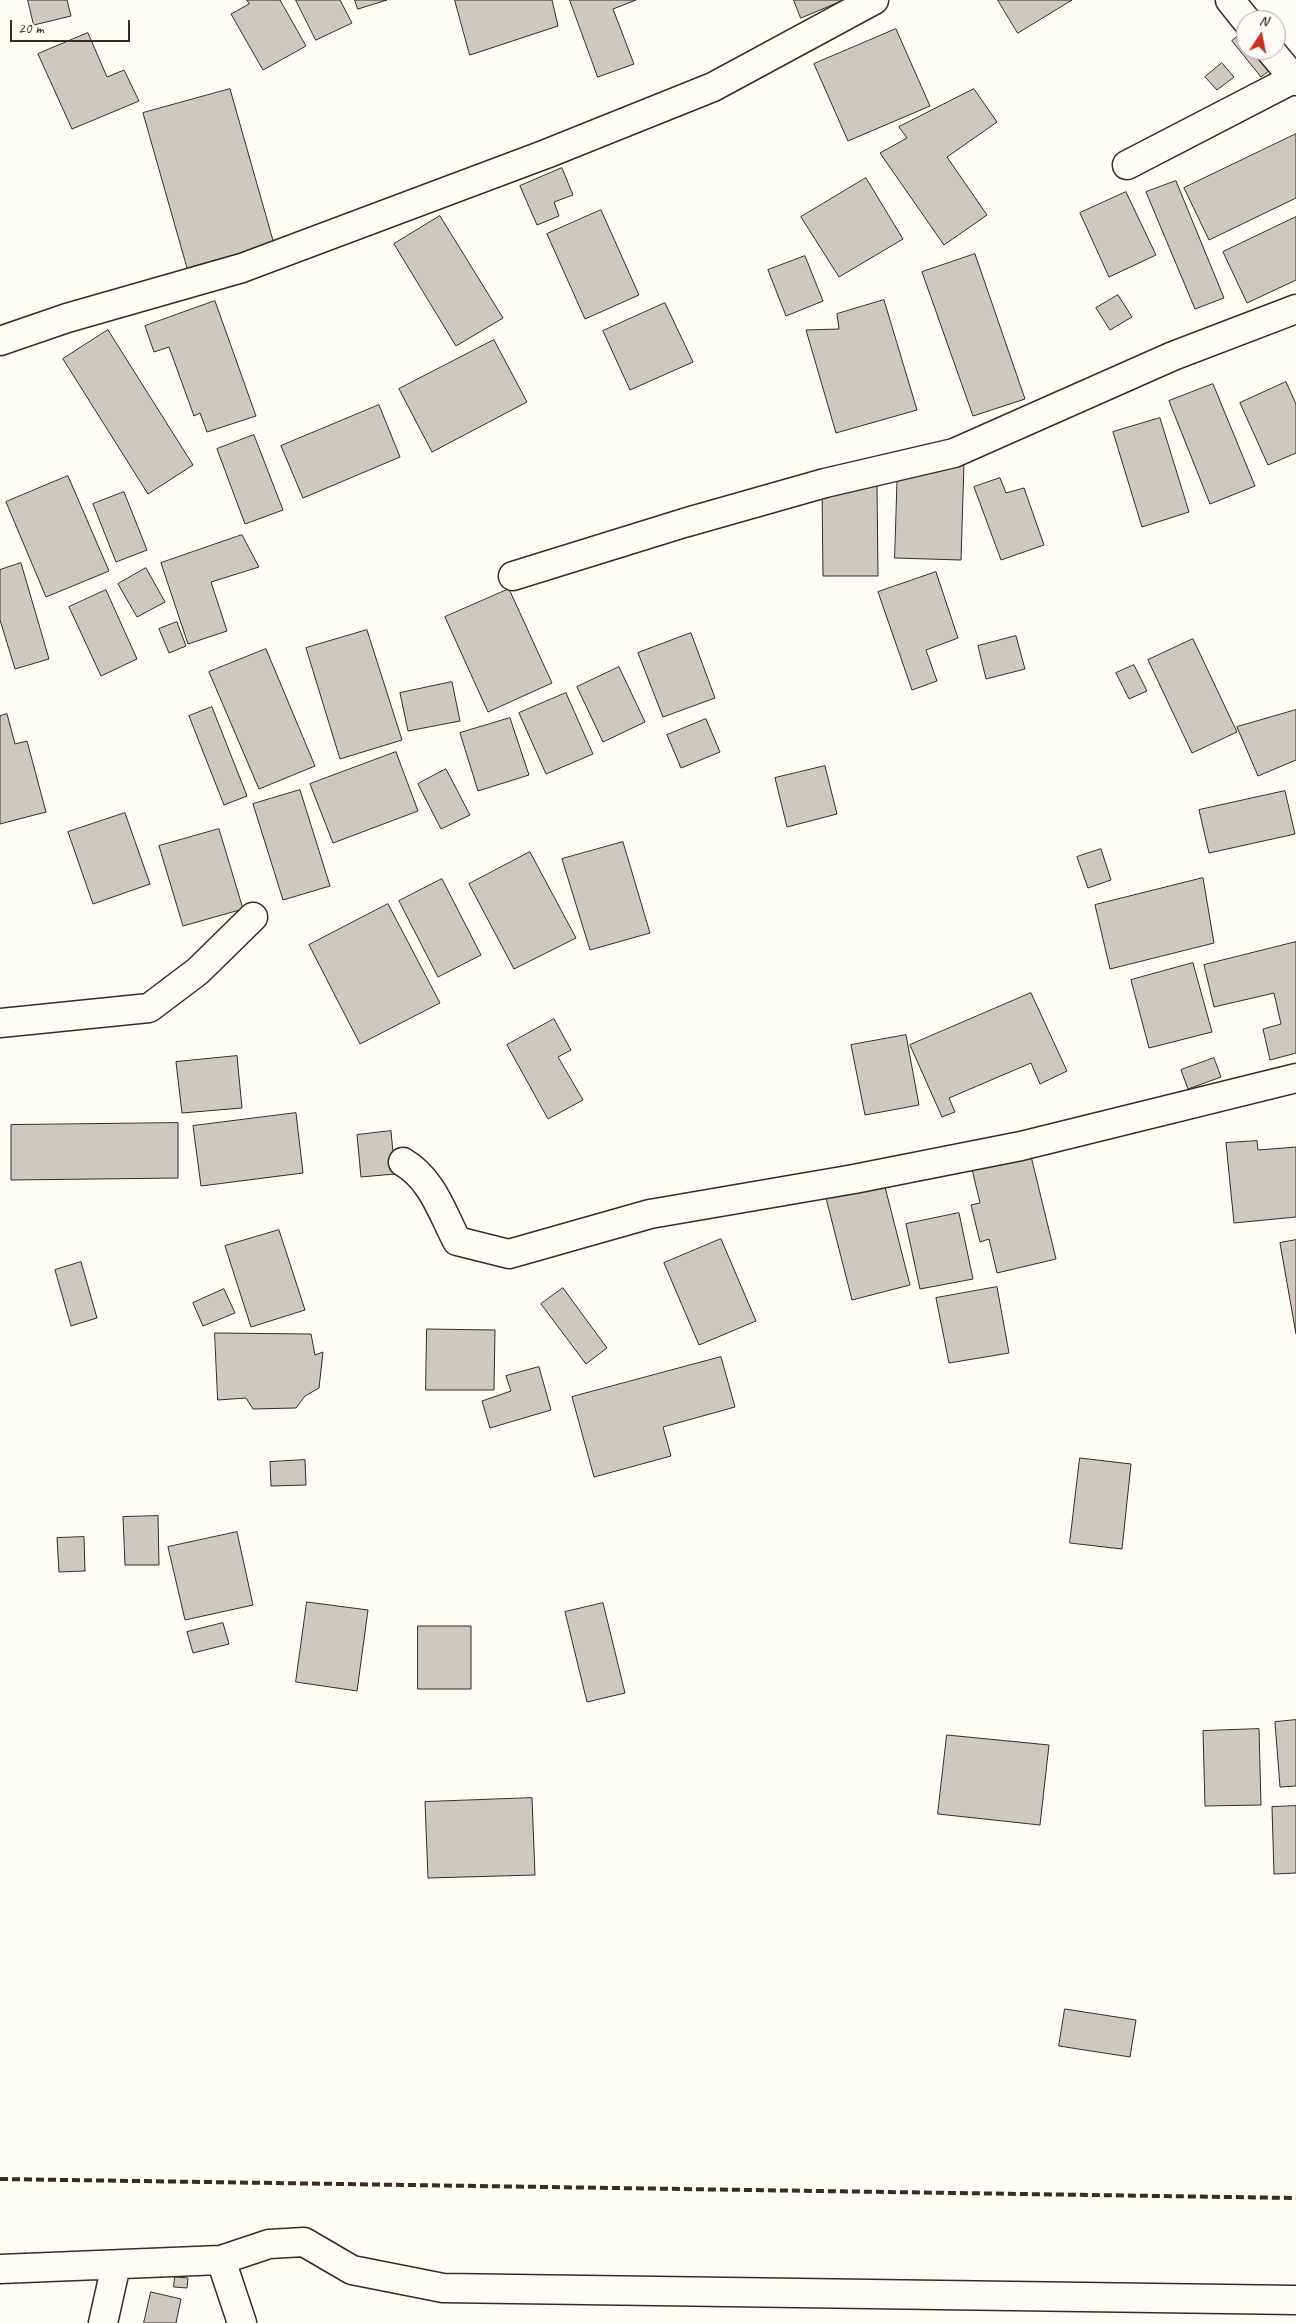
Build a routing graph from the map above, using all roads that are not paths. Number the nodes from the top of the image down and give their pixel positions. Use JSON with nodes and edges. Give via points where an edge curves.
{"nodes":[{"id":1,"x":874,"y":0,"type":"edge"},
{"id":2,"x":1230,"y":0,"type":"edge"},
{"id":3,"x":1238,"y":10,"type":"edge"},
{"id":4,"x":1278,"y":60,"type":"edge"},
{"id":5,"x":1295,"y":80,"type":"edge"},
{"id":6,"x":1127,"y":165,"type":"dead end"},
{"id":7,"x":1296,"y":309,"type":"edge"},
{"id":8,"x":0,"y":341,"type":"edge"},
{"id":9,"x":514,"y":576,"type":"dead end"},
{"id":10,"x":253,"y":917,"type":"dead end"},
{"id":11,"x":0,"y":1023,"type":"edge"},
{"id":12,"x":1296,"y":1078,"type":"edge"},
{"id":13,"x":403,"y":1162,"type":"dead end"},
{"id":14,"x":221,"y":2260,"type":"junction"},
{"id":15,"x":116,"y":2264,"type":"junction"},
{"id":16,"x":0,"y":2268,"type":"edge"},
{"id":17,"x":1296,"y":2300,"type":"edge"},
{"id":18,"x":103,"y":2323,"type":"edge"},
{"id":19,"x":242,"y":2323,"type":"edge"}],
"edges":[{"from":1,"to":8,"type":"street","via":[[713,87],[546,154],[242,268],[67,318]]},
{"from":2,"to":3,"type":"street"},
{"from":4,"to":5,"type":"street"},
{"from":5,"to":6,"type":"street"},
{"from":7,"to":9,"type":"street","via":[[1173,356],[954,453],[825,483]]},
{"from":10,"to":11,"type":"street","via":[[198,971],[149,1008]]},
{"from":12,"to":13,"type":"street","via":[[1021,1146],[650,1214],[509,1254],[456,1241],[430,1185]]},
{"from":14,"to":15,"type":"street"},
{"from":14,"to":17,"type":"street","via":[[269,2244],[304,2242],[352,2270],[443,2288]]},
{"from":14,"to":19,"type":"street"},
{"from":15,"to":16,"type":"street"},
{"from":15,"to":18,"type":"street"}]}
